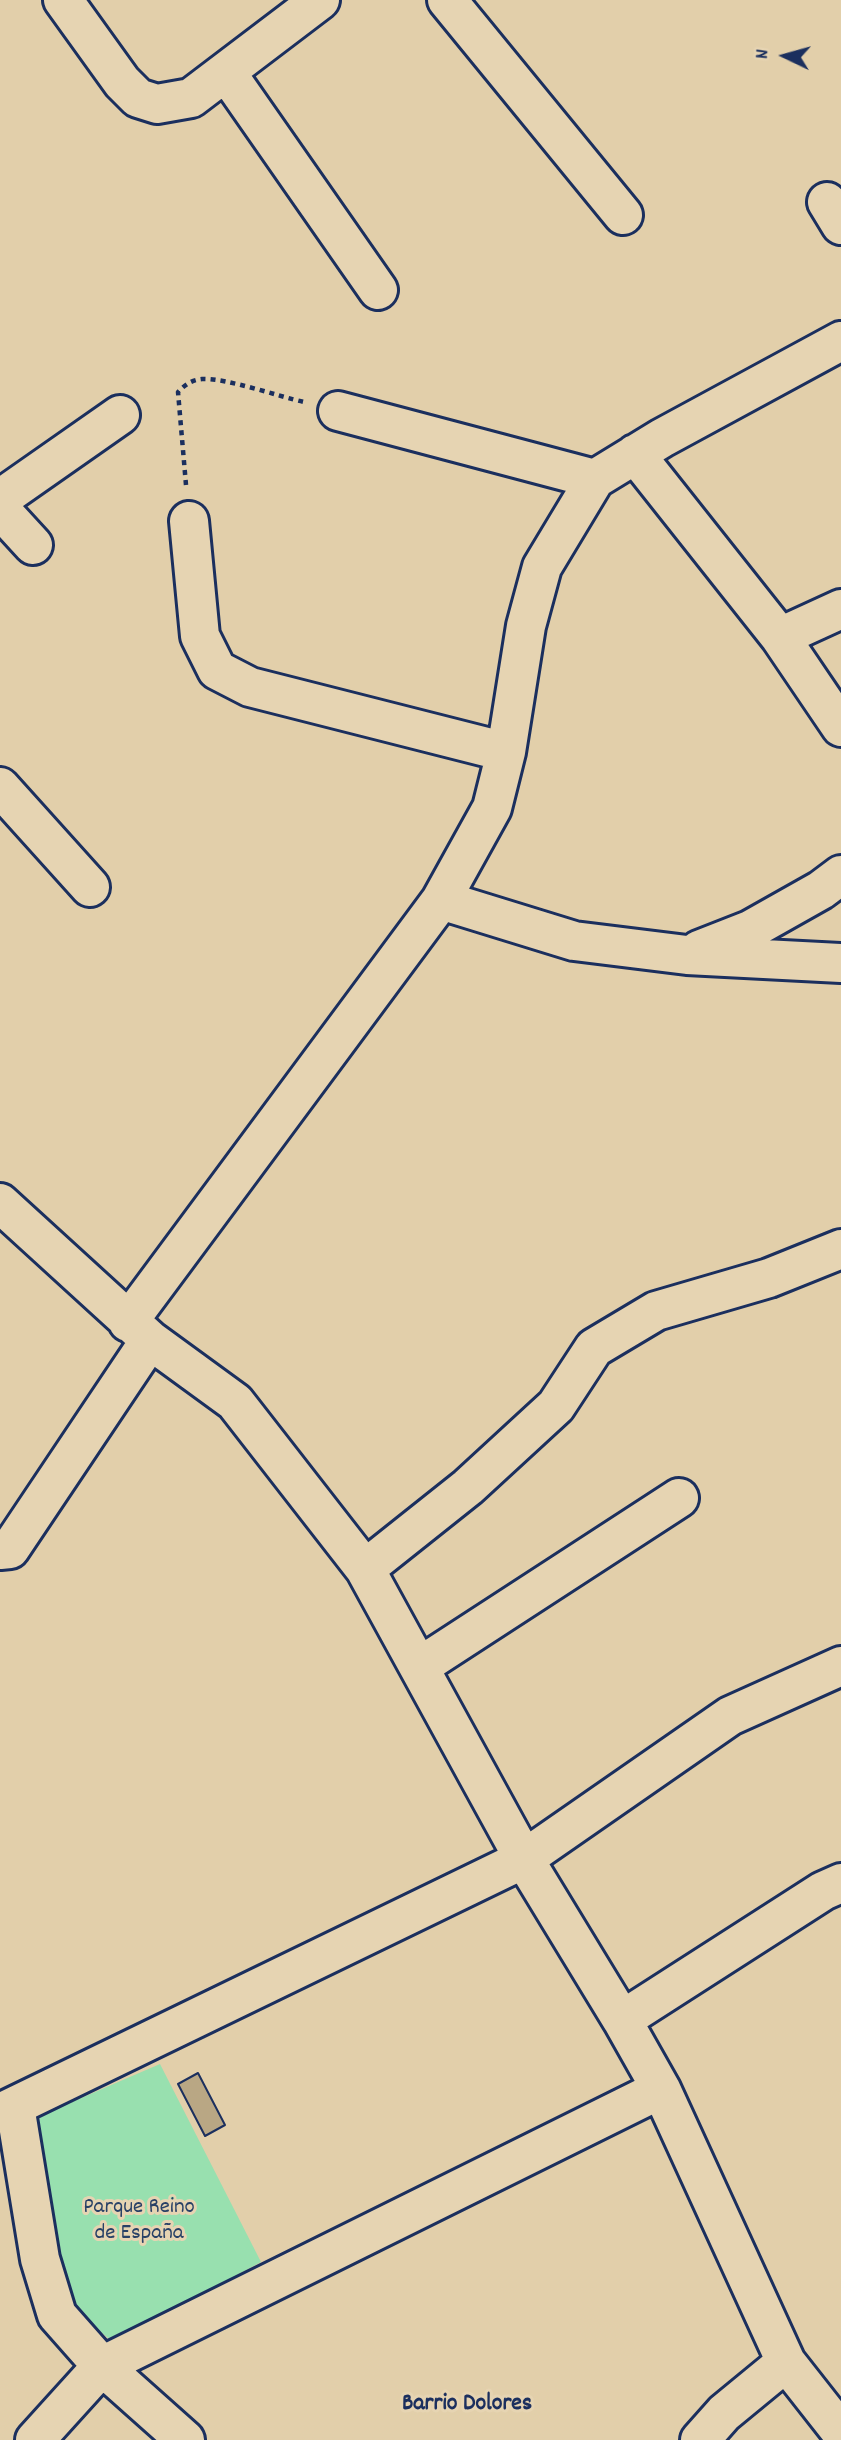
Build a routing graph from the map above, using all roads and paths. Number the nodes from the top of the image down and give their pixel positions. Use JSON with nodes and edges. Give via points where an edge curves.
{"nodes":[{"id":1,"x":63,"y":0,"type":"edge"},
{"id":2,"x":320,"y":0,"type":"edge"},
{"id":3,"x":447,"y":0,"type":"edge"},
{"id":4,"x":226,"y":72,"type":"junction"},
{"id":5,"x":623,"y":215,"type":"dead end"},
{"id":6,"x":378,"y":290,"type":"dead end"},
{"id":7,"x":841,"y":341,"type":"edge"},
{"id":8,"x":338,"y":411,"type":"joint"},
{"id":9,"x":120,"y":415,"type":"dead end"},
{"id":10,"x":635,"y":454,"type":"junction"},
{"id":11,"x":594,"y":479,"type":"junction"},
{"id":12,"x":0,"y":499,"type":"edge"},
{"id":13,"x":0,"y":509,"type":"edge"},
{"id":14,"x":189,"y":521,"type":"joint"},
{"id":15,"x":33,"y":545,"type":"dead end"},
{"id":16,"x":841,"y":609,"type":"edge"},
{"id":17,"x":780,"y":638,"type":"junction"},
{"id":18,"x":841,"y":727,"type":"edge"},
{"id":19,"x":506,"y":752,"type":"junction"},
{"id":20,"x":0,"y":787,"type":"edge"},
{"id":21,"x":841,"y":875,"type":"edge"},
{"id":22,"x":90,"y":887,"type":"dead end"},
{"id":23,"x":441,"y":900,"type":"junction"},
{"id":24,"x":687,"y":954,"type":"junction"},
{"id":25,"x":841,"y":963,"type":"edge"},
{"id":26,"x":0,"y":1203,"type":"edge"},
{"id":27,"x":841,"y":1249,"type":"edge"},
{"id":28,"x":139,"y":1331,"type":"junction"},
{"id":29,"x":679,"y":1498,"type":"dead end"},
{"id":30,"x":0,"y":1550,"type":"edge"},
{"id":31,"x":365,"y":1569,"type":"junction"},
{"id":32,"x":841,"y":1666,"type":"edge"},
{"id":33,"x":419,"y":1667,"type":"junction"},
{"id":34,"x":524,"y":1858,"type":"junction"},
{"id":35,"x":835,"y":1895,"type":"edge"},
{"id":36,"x":622,"y":2020,"type":"junction"},
{"id":37,"x":661,"y":2089,"type":"junction"},
{"id":38,"x":8,"y":2109,"type":"edge"},
{"id":39,"x":786,"y":2362,"type":"junction"},
{"id":40,"x":102,"y":2366,"type":"junction"},
{"id":41,"x":841,"y":2432,"type":"edge"},
{"id":42,"x":35,"y":2440,"type":"edge"},
{"id":43,"x":185,"y":2440,"type":"edge"},
{"id":44,"x":700,"y":2440,"type":"edge"}],
"edges":[{"from":1,"to":4,"type":"street","via":[[138,99],[157,104],[191,98]]},
{"from":2,"to":4,"type":"street"},
{"from":3,"to":5,"type":"street"},
{"from":4,"to":6,"type":"street"},
{"from":7,"to":10,"type":"street"},
{"from":8,"to":11,"type":"street"},
{"from":8,"to":14,"type":"path","via":[[219,381],[187,382],[178,392],[178,408]]},
{"from":9,"to":12,"type":"street"},
{"from":10,"to":11,"type":"street"},
{"from":10,"to":17,"type":"street"},
{"from":11,"to":19,"type":"street","via":[[542,567],[526,626]]},
{"from":13,"to":15,"type":"street"},
{"from":14,"to":19,"type":"street","via":[[200,636],[217,670],[250,687]]},
{"from":16,"to":17,"type":"street"},
{"from":17,"to":18,"type":"street"},
{"from":19,"to":23,"type":"street","via":[[492,808]]},
{"from":20,"to":22,"type":"street"},
{"from":21,"to":24,"type":"street","via":[[750,930]]},
{"from":23,"to":24,"type":"street","via":[[574,941]]},
{"from":23,"to":28,"type":"street"},
{"from":24,"to":25,"type":"street"},
{"from":26,"to":28,"type":"street"},
{"from":27,"to":31,"type":"street","via":[[769,1278],[656,1311],[594,1348],[556,1406],[468,1487]]},
{"from":28,"to":30,"type":"street","via":[[10,1549]]},
{"from":28,"to":31,"type":"street","via":[[235,1402]]},
{"from":29,"to":33,"type":"street"},
{"from":31,"to":33,"type":"street"},
{"from":32,"to":34,"type":"street","via":[[730,1716]]},
{"from":33,"to":34,"type":"street"},
{"from":34,"to":36,"type":"street"},
{"from":34,"to":38,"type":"street"},
{"from":35,"to":36,"type":"street"},
{"from":36,"to":37,"type":"street"},
{"from":37,"to":39,"type":"street"},
{"from":37,"to":40,"type":"street"},
{"from":38,"to":40,"type":"street","via":[[40,2259],[57,2315]]},
{"from":39,"to":41,"type":"street"},
{"from":39,"to":44,"type":"street","via":[[724,2413]]},
{"from":40,"to":42,"type":"street"},
{"from":40,"to":43,"type":"street"}]}
